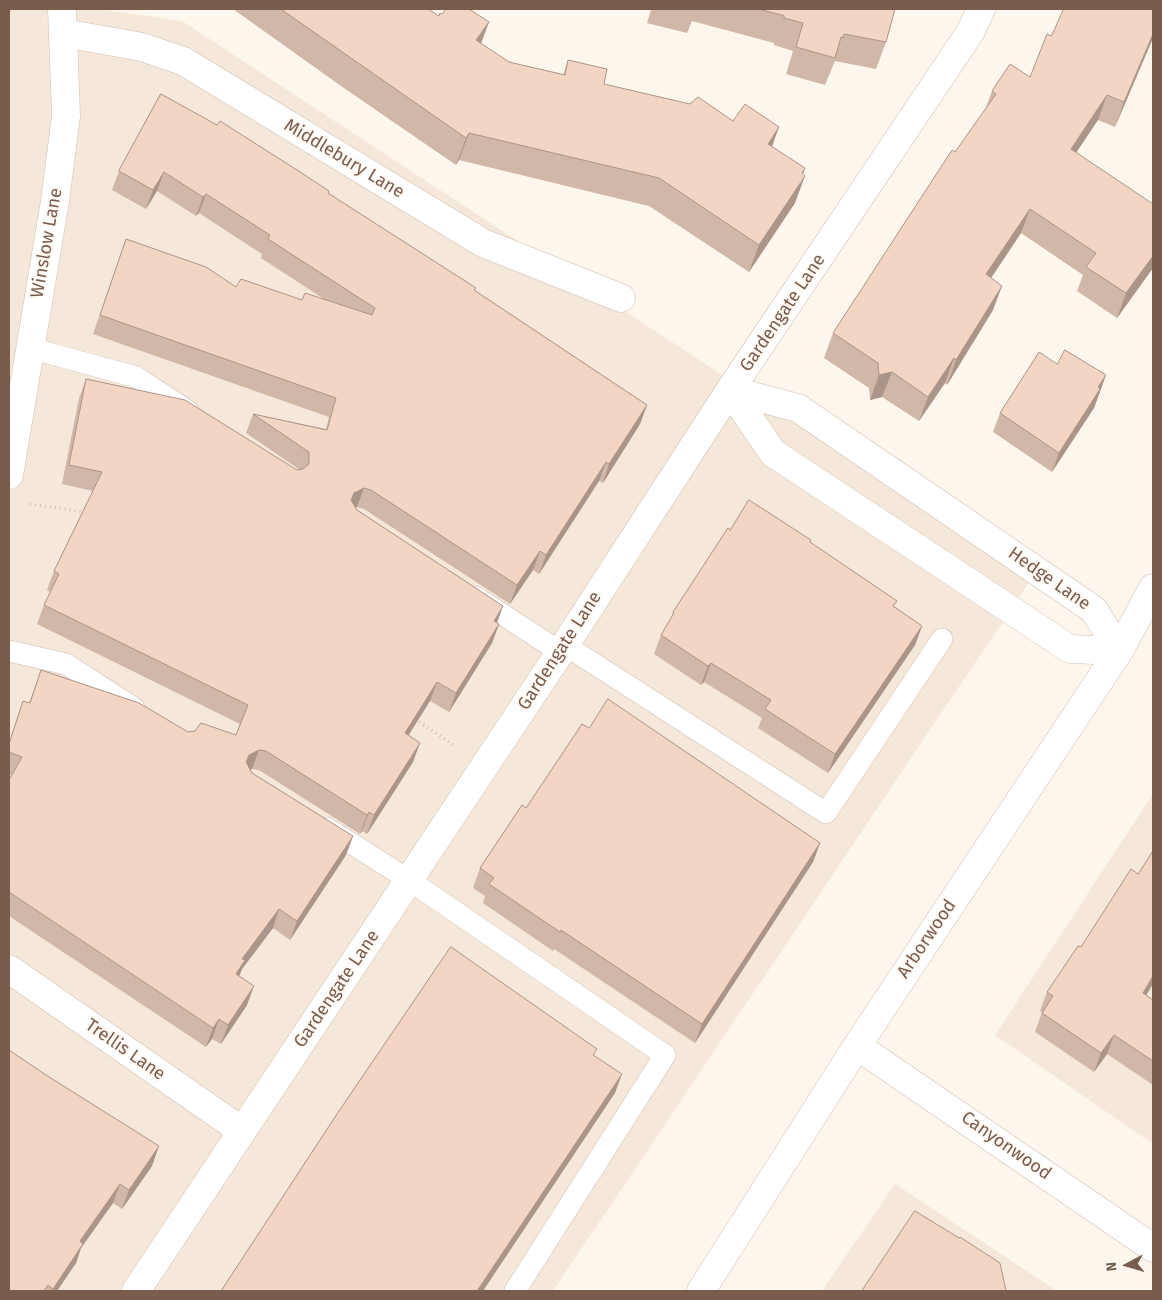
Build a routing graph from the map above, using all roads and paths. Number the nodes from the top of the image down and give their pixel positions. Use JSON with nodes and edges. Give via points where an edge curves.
{"nodes":[{"id":1,"x":981,"y":9,"type":"edge"},
{"id":2,"x":63,"y":21,"type":"edge"},
{"id":3,"x":621,"y":298,"type":"dead end"},
{"id":4,"x":30,"y":348,"type":"junction"},
{"id":5,"x":730,"y":390,"type":"junction"},
{"id":6,"x":201,"y":419,"type":"edge"},
{"id":7,"x":9,"y":475,"type":"edge"},
{"id":8,"x":28,"y":503,"type":"dead end"},
{"id":9,"x":88,"y":513,"type":"edge"},
{"id":10,"x":462,"y":588,"type":"edge"},
{"id":11,"x":1153,"y":588,"type":"edge"},
{"id":12,"x":942,"y":638,"type":"dead end"},
{"id":13,"x":562,"y":648,"type":"junction"},
{"id":14,"x":9,"y":651,"type":"edge"},
{"id":15,"x":1119,"y":651,"type":"junction"},
{"id":16,"x":411,"y":716,"type":"edge"},
{"id":17,"x":149,"y":718,"type":"edge"},
{"id":18,"x":484,"y":766,"type":"junction"},
{"id":19,"x":310,"y":817,"type":"edge"},
{"id":20,"x":409,"y":880,"type":"junction"},
{"id":21,"x":9,"y":969,"type":"edge"},
{"id":22,"x":857,"y":1046,"type":"junction"},
{"id":23,"x":242,"y":1131,"type":"junction"},
{"id":24,"x":1153,"y":1248,"type":"edge"},
{"id":25,"x":136,"y":1291,"type":"edge"},
{"id":26,"x":515,"y":1291,"type":"edge"},
{"id":27,"x":701,"y":1291,"type":"edge"}],
"edges":[{"from":1,"to":5,"type":"street","name":"Gardengate Lane","via":[[971,31]]},
{"from":2,"to":3,"type":"street","name":"Middlebury Lane","via":[[183,61],[484,243]]},
{"from":2,"to":4,"type":"street","name":"Winslow Lane","via":[[66,116]]},
{"from":4,"to":6,"type":"lane","via":[[136,377]]},
{"from":4,"to":7,"type":"street","name":"Winslow Lane"},
{"from":5,"to":13,"type":"street","name":"Gardengate Lane"},
{"from":5,"to":15,"type":"street","name":"Hedge Lane","via":[[798,408],[1094,610]]},
{"from":5,"to":15,"type":"street","via":[[773,453],[1070,649]]},
{"from":8,"to":9,"type":"path"},
{"from":10,"to":13,"type":"lane"},
{"from":11,"to":15,"type":"street","name":"Arborwood"},
{"from":12,"to":13,"type":"lane","via":[[826,813]]},
{"from":13,"to":18,"type":"street","name":"Gardengate Lane"},
{"from":14,"to":17,"type":"lane","via":[[66,664]]},
{"from":15,"to":22,"type":"street","name":"Arborwood"},
{"from":16,"to":18,"type":"path"},
{"from":18,"to":20,"type":"street","name":"Gardengate Lane"},
{"from":19,"to":20,"type":"lane"},
{"from":20,"to":23,"type":"street","name":"Gardengate Lane"},
{"from":20,"to":26,"type":"lane","via":[[665,1055]]},
{"from":21,"to":23,"type":"street","name":"Trellis Lane"},
{"from":22,"to":24,"type":"street","name":"Canyonwood"},
{"from":22,"to":27,"type":"street","name":"Arborwood"},
{"from":23,"to":25,"type":"street","name":"Gardengate Lane"}]}
